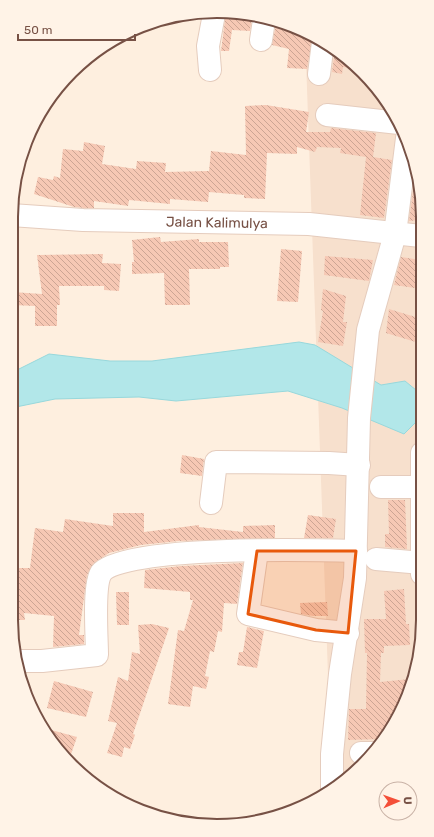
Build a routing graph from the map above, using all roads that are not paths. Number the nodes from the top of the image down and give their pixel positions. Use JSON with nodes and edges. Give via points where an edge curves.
{"nodes":[{"id":1,"x":213,"y":18,"type":"edge"},
{"id":2,"x":322,"y":49,"type":"edge"},
{"id":3,"x":210,"y":70,"type":"dead end"},
{"id":4,"x":319,"y":74,"type":"dead end"},
{"id":5,"x":327,"y":115,"type":"dead end"},
{"id":6,"x":391,"y":122,"type":"edge"},
{"id":7,"x":405,"y":153,"type":"edge"},
{"id":8,"x":18,"y":215,"type":"edge"},
{"id":9,"x":395,"y":234,"type":"junction"},
{"id":10,"x":416,"y":236,"type":"edge"},
{"id":11,"x":359,"y":465,"type":"junction"},
{"id":12,"x":381,"y":487,"type":"dead end"},
{"id":13,"x":416,"y":487,"type":"edge"},
{"id":14,"x":211,"y":503,"type":"dead end"},
{"id":15,"x":257,"y":551,"type":"junction"},
{"id":16,"x":356,"y":551,"type":"junction"},
{"id":17,"x":376,"y":559,"type":"dead end"},
{"id":18,"x":416,"y":562,"type":"edge"},
{"id":19,"x":348,"y":633,"type":"junction"},
{"id":20,"x":22,"y":661,"type":"edge"},
{"id":21,"x":332,"y":782,"type":"edge"}],
"edges":[{"from":1,"to":3,"type":"street","via":[[208,46]]},
{"from":2,"to":4,"type":"street"},
{"from":5,"to":6,"type":"street"},
{"from":7,"to":9,"type":"street"},
{"from":8,"to":9,"type":"street","name":"Jalan Kalimulya","via":[[83,220],[309,224]]},
{"from":9,"to":10,"type":"street","name":"Jalan Kalimulya"},
{"from":9,"to":11,"type":"street","via":[[368,330],[359,418]]},
{"from":11,"to":14,"type":"street","via":[[216,462]]},
{"from":11,"to":16,"type":"street"},
{"from":12,"to":13,"type":"street"},
{"from":15,"to":16,"type":"street"},
{"from":15,"to":19,"type":"street","via":[[248,614],[316,630]]},
{"from":15,"to":20,"type":"street","via":[[158,556],[119,563],[104,570],[98,581],[97,654]]},
{"from":16,"to":19,"type":"street"},
{"from":17,"to":18,"type":"street"},
{"from":19,"to":21,"type":"street","via":[[340,674],[332,754]]}]}
